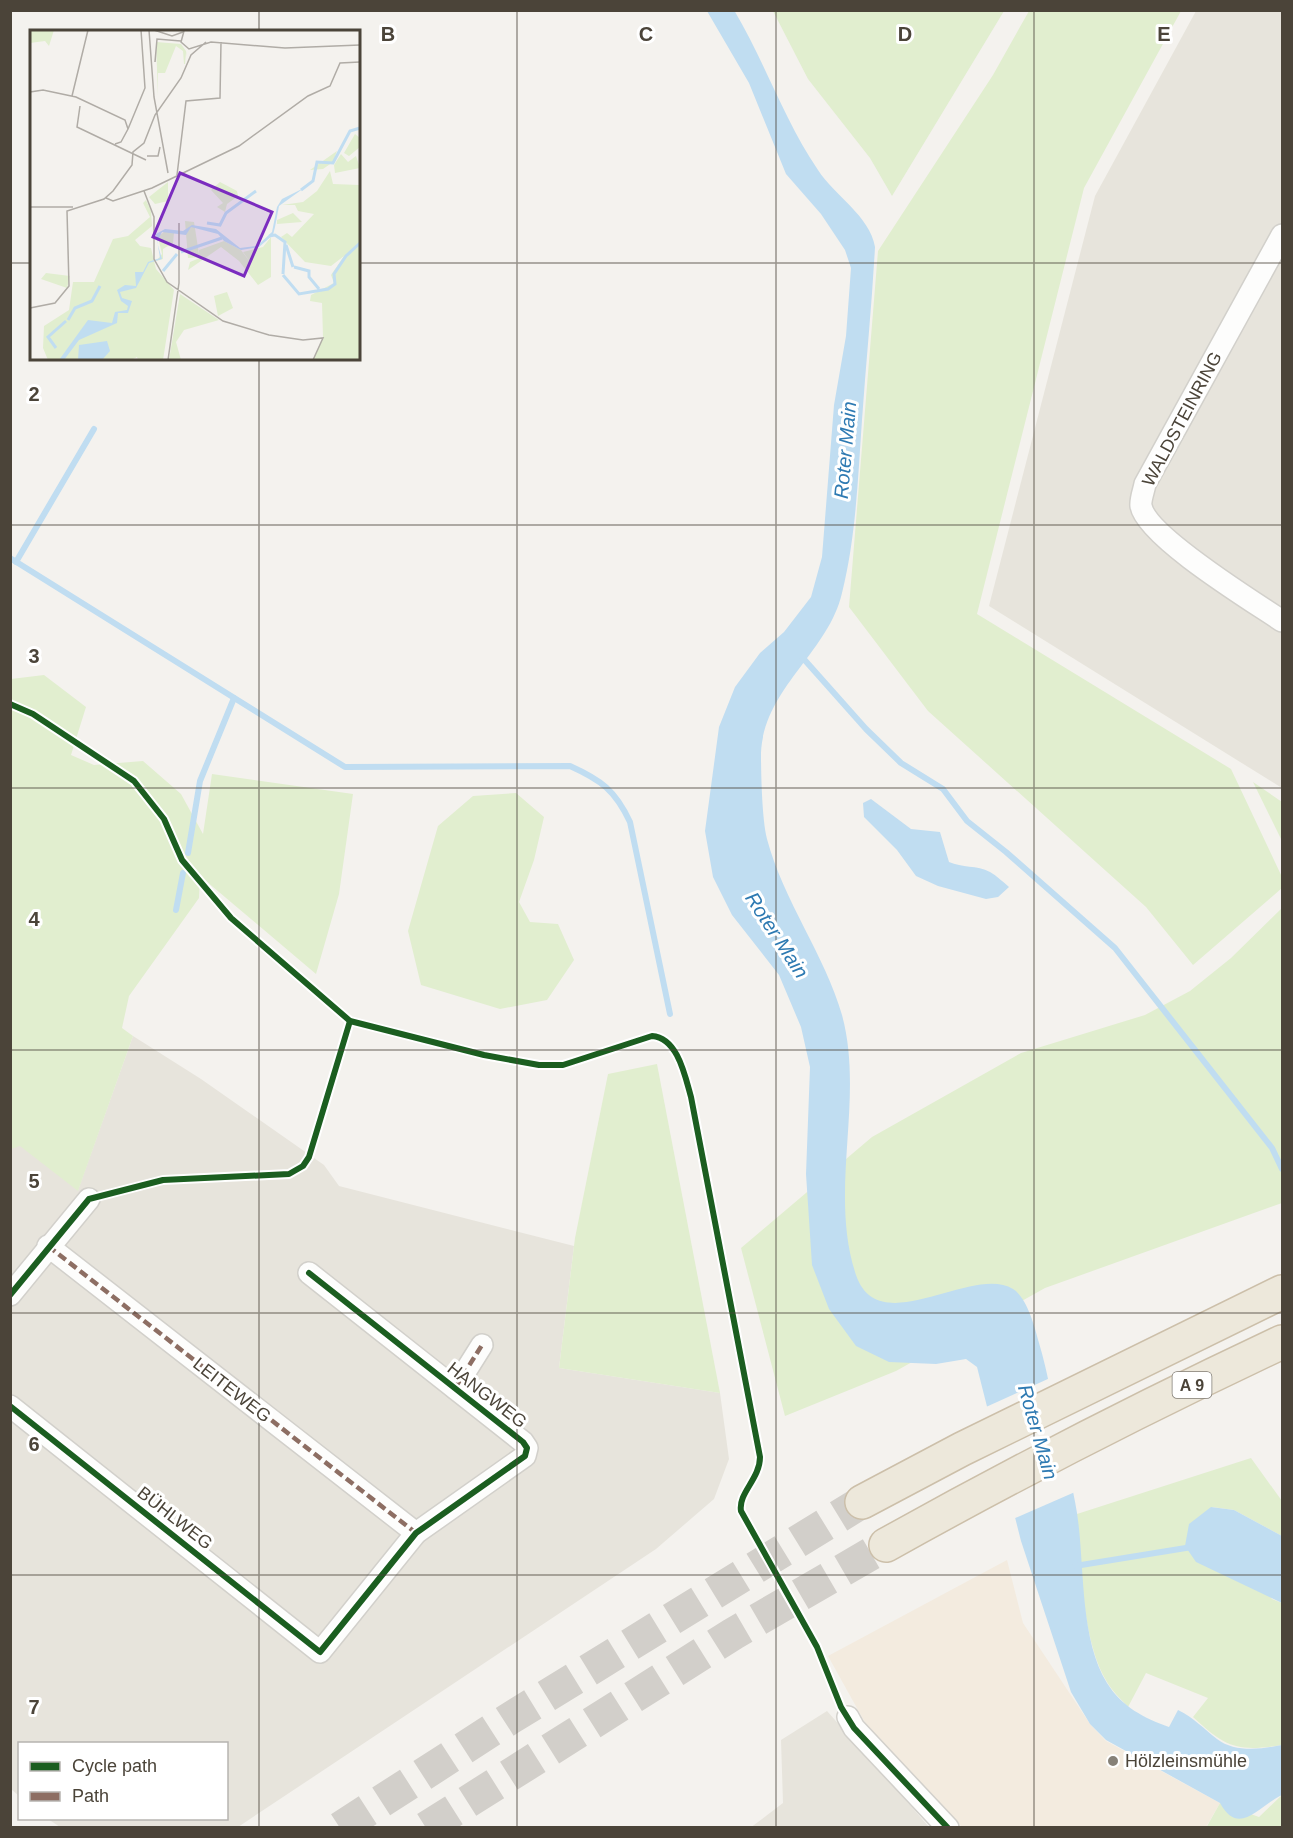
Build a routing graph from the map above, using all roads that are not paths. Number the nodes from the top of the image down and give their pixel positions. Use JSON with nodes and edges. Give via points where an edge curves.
{"nodes":[{"id":1,"x":1282,"y":235,"type":"edge"},
{"id":2,"x":1282,"y":621,"type":"edge"},
{"id":3,"x":89,"y":1199,"type":"dead end"},
{"id":4,"x":48,"y":1246,"type":"junction"},
{"id":5,"x":309,"y":1273,"type":"dead end"},
{"id":6,"x":10,"y":1295,"type":"edge"},
{"id":7,"x":1269,"y":1298,"type":"edge"},
{"id":8,"x":1282,"y":1342,"type":"edge"},
{"id":9,"x":482,"y":1345,"type":"dead end"},
{"id":10,"x":455,"y":1389,"type":"junction"},
{"id":11,"x":10,"y":1406,"type":"edge"},
{"id":12,"x":862,"y":1502,"type":"tunnel mouth"},
{"id":13,"x":416,"y":1533,"type":"junction"},
{"id":14,"x":886,"y":1545,"type":"tunnel mouth"},
{"id":15,"x":320,"y":1652,"type":"joint"},
{"id":16,"x":848,"y":1717,"type":"dead end"},
{"id":17,"x":948,"y":1827,"type":"edge"}],
"edges":[{"from":1,"to":2,"type":"street","name":"WALDSTEINRING","via":[[1145,484],[1141,506],[1154,528],[1194,561]]},
{"from":3,"to":4,"type":"street"},
{"from":4,"to":6,"type":"street"},
{"from":4,"to":13,"type":"street","name":"LEITEWEG"},
{"from":5,"to":10,"type":"street","name":"HANGWEG"},
{"from":7,"to":12,"type":"highway","number":"A 9"},
{"from":8,"to":14,"type":"highway","number":"A 9","via":[[981,1492]]},
{"from":9,"to":10,"type":"street","name":"HANGWEG"},
{"from":10,"to":13,"type":"street","name":"HANGWEG","via":[[523,1442],[527,1448],[525,1456]]},
{"from":11,"to":15,"type":"street","name":"BÜHLWEG"},
{"from":13,"to":15,"type":"street","name":"HANGWEG"},
{"from":16,"to":17,"type":"street"}]}
